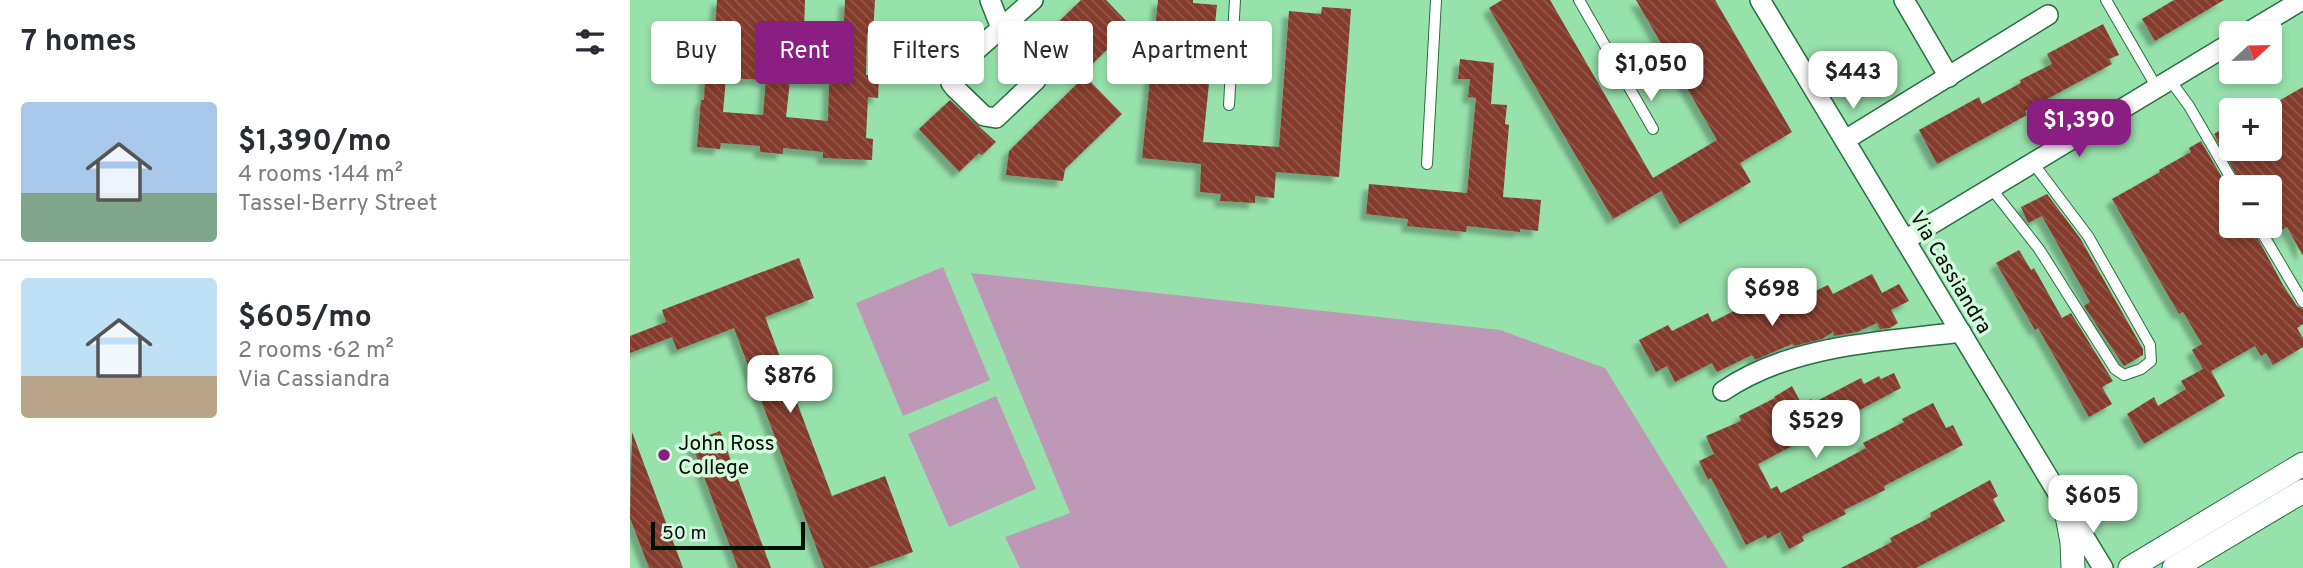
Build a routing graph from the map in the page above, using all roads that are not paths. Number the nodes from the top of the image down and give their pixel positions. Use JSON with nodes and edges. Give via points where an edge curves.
{"nodes":[{"id":1,"x":990,"y":0,"type":"edge"},
{"id":2,"x":1033,"y":0,"type":"edge"},
{"id":3,"x":1235,"y":0,"type":"edge"},
{"id":4,"x":1436,"y":0,"type":"edge"},
{"id":5,"x":1579,"y":0,"type":"edge"},
{"id":6,"x":1760,"y":0,"type":"edge"},
{"id":7,"x":1904,"y":0,"type":"edge"},
{"id":8,"x":2106,"y":0,"type":"edge"},
{"id":9,"x":2302,"y":0,"type":"edge"},
{"id":10,"x":2048,"y":15,"type":"dead end"},
{"id":11,"x":998,"y":21,"type":"edge"},
{"id":12,"x":1009,"y":21,"type":"edge"},
{"id":13,"x":2267,"y":21,"type":"edge"},
{"id":14,"x":1001,"y":28,"type":"joint"},
{"id":15,"x":2219,"y":50,"type":"edge"},
{"id":16,"x":1948,"y":77,"type":"junction"},
{"id":17,"x":2164,"y":84,"type":"junction"},
{"id":18,"x":1229,"y":105,"type":"dead end"},
{"id":19,"x":1653,"y":129,"type":"dead end"},
{"id":20,"x":1845,"y":140,"type":"junction"},
{"id":21,"x":2033,"y":163,"type":"junction"},
{"id":22,"x":1427,"y":164,"type":"dead end"},
{"id":23,"x":2228,"y":175,"type":"edge"},
{"id":24,"x":1991,"y":188,"type":"junction"},
{"id":25,"x":2265,"y":238,"type":"edge"},
{"id":26,"x":1905,"y":240,"type":"junction"},
{"id":27,"x":2303,"y":302,"type":"edge"},
{"id":28,"x":1961,"y":332,"type":"junction"},
{"id":29,"x":1724,"y":391,"type":"dead end"},
{"id":30,"x":2303,"y":464,"type":"edge"},
{"id":31,"x":2303,"y":491,"type":"edge"},
{"id":32,"x":2065,"y":505,"type":"junction"},
{"id":33,"x":2073,"y":568,"type":"edge"},
{"id":34,"x":2103,"y":568,"type":"edge"},
{"id":35,"x":2130,"y":568,"type":"edge"},
{"id":36,"x":2174,"y":568,"type":"edge"}],
"edges":[{"from":1,"to":11,"type":"street"},
{"from":2,"to":12,"type":"street"},
{"from":3,"to":18,"type":"lane"},
{"from":4,"to":22,"type":"lane"},
{"from":5,"to":19,"type":"lane"},
{"from":6,"to":20,"type":"street","name":"Via Cassiandra"},
{"from":7,"to":16,"type":"street"},
{"from":8,"to":17,"type":"lane"},
{"from":9,"to":13,"type":"street"},
{"from":10,"to":16,"type":"street"},
{"from":14,"to":14,"type":"street","via":[[950,78],[955,88],[990,118],[1000,116],[1036,80],[1038,72]]},
{"from":15,"to":17,"type":"street"},
{"from":16,"to":20,"type":"street"},
{"from":17,"to":21,"type":"street"},
{"from":17,"to":23,"type":"lane"},
{"from":20,"to":26,"type":"street","name":"Via Cassiandra"},
{"from":21,"to":24,"type":"street"},
{"from":21,"to":24,"type":"lane","via":[[2088,236],[2150,345],[2151,361],[2141,369],[2124,375],[2115,369],[2039,248]]},
{"from":24,"to":26,"type":"street"},
{"from":25,"to":27,"type":"lane"},
{"from":26,"to":28,"type":"street","name":"Via Cassiandra"},
{"from":28,"to":29,"type":"street","via":[[1795,358],[1743,378]]},
{"from":28,"to":32,"type":"street","name":"Via Cassiandra"},
{"from":30,"to":35,"type":"street"},
{"from":31,"to":36,"type":"street"},
{"from":32,"to":33,"type":"street"},
{"from":32,"to":34,"type":"street","name":"Via Cassiandra"}]}
